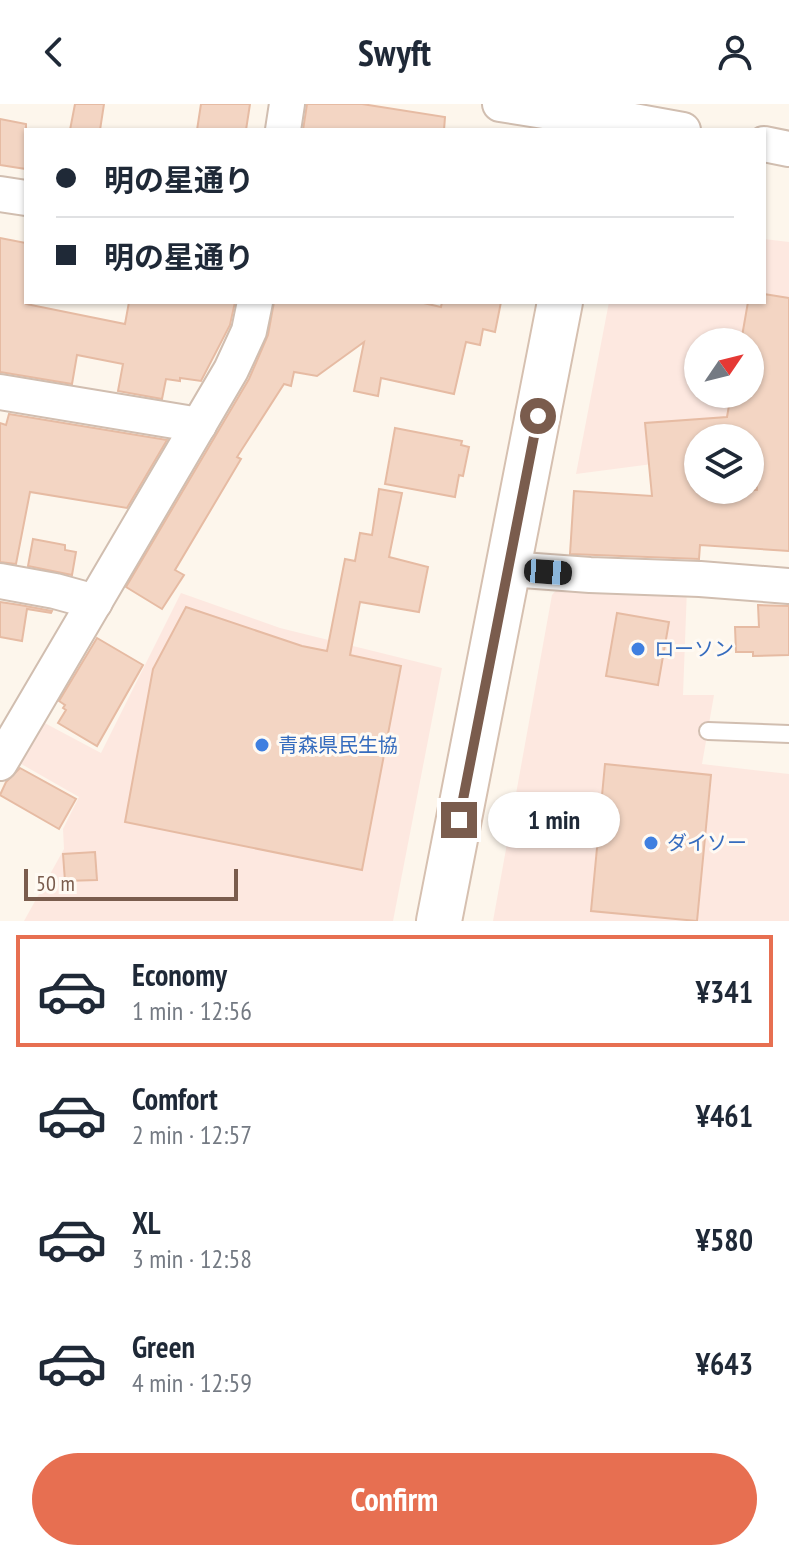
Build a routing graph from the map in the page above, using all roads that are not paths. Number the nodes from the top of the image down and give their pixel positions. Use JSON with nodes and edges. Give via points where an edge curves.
{"nodes":[{"id":1,"x":287,"y":104,"type":"edge"},
{"id":2,"x":500,"y":104,"type":"edge"},
{"id":3,"x":594,"y":117,"type":"edge"},
{"id":4,"x":283,"y":128,"type":"edge"},
{"id":5,"x":669,"y":128,"type":"edge"},
{"id":6,"x":766,"y":144,"type":"edge"},
{"id":7,"x":789,"y":149,"type":"edge"},
{"id":8,"x":0,"y":194,"type":"edge"},
{"id":9,"x":24,"y":198,"type":"edge"},
{"id":10,"x":254,"y":304,"type":"edge"},
{"id":11,"x":560,"y":304,"type":"edge"},
{"id":12,"x":0,"y":392,"type":"edge"},
{"id":13,"x":199,"y":425,"type":"junction"},
{"id":14,"x":508,"y":569,"type":"junction"},
{"id":15,"x":0,"y":581,"type":"edge"},
{"id":16,"x":789,"y":586,"type":"edge"},
{"id":17,"x":95,"y":602,"type":"junction"},
{"id":18,"x":708,"y":731,"type":"dead end"},
{"id":19,"x":789,"y":734,"type":"edge"},
{"id":20,"x":0,"y":763,"type":"edge"},
{"id":21,"x":439,"y":921,"type":"edge"}],
"edges":[{"from":1,"to":4,"type":"street"},
{"from":2,"to":3,"type":"street"},
{"from":3,"to":5,"type":"street"},
{"from":6,"to":7,"type":"street"},
{"from":8,"to":9,"type":"street"},
{"from":10,"to":13,"type":"street","via":[[243,346]]},
{"from":11,"to":14,"type":"street"},
{"from":12,"to":13,"type":"street"},
{"from":13,"to":17,"type":"street"},
{"from":14,"to":16,"type":"street"},
{"from":14,"to":21,"type":"street"},
{"from":15,"to":17,"type":"street"},
{"from":17,"to":20,"type":"street"},
{"from":18,"to":19,"type":"lane"}]}
